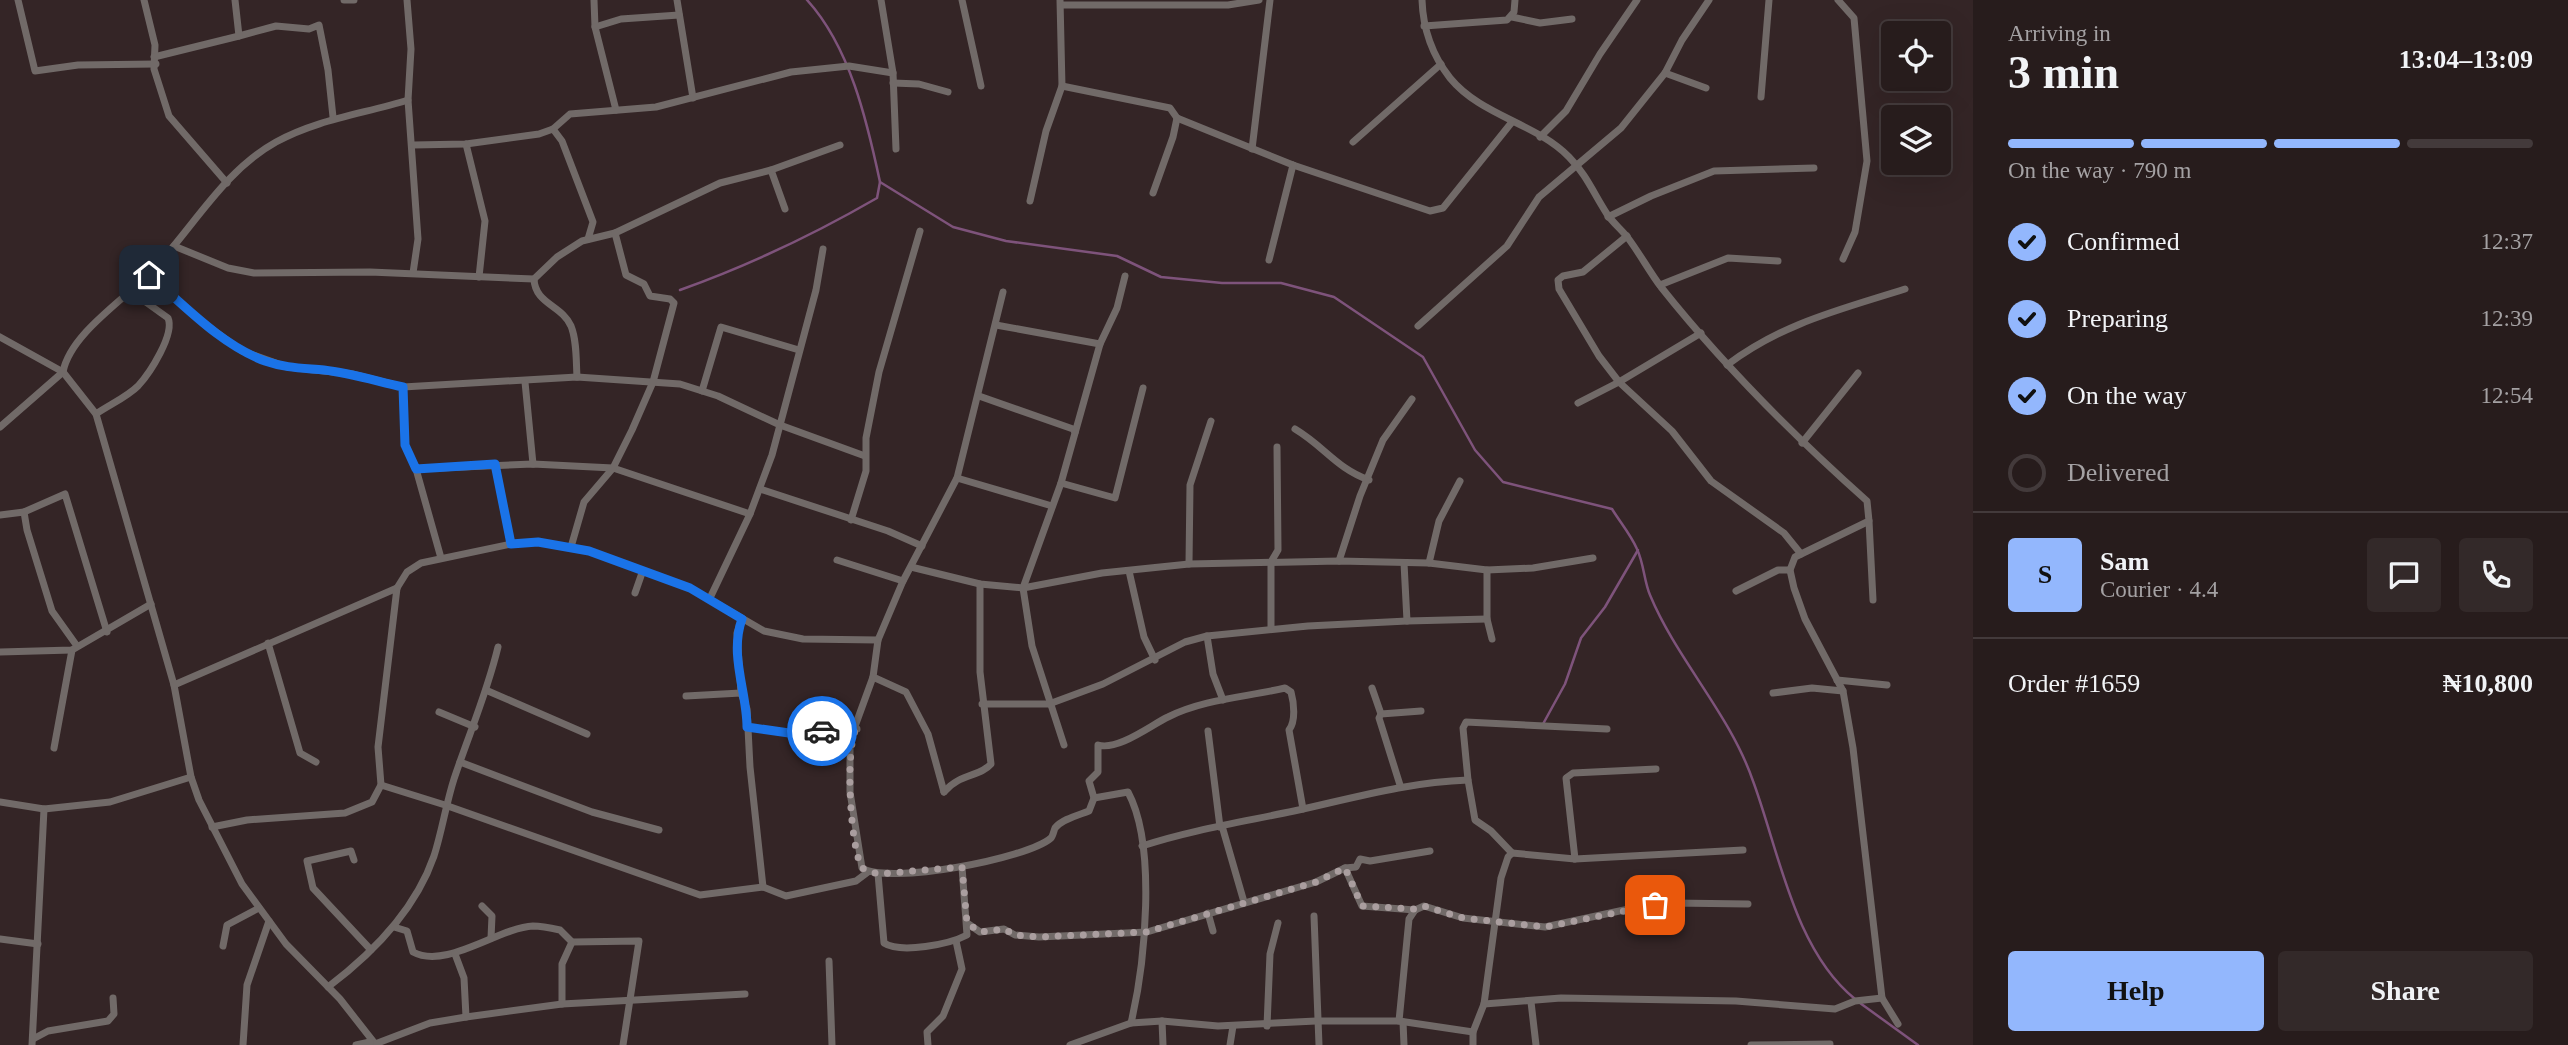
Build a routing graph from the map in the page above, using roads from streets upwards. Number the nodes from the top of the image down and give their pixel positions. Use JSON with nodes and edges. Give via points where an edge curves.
{"nodes":[{"id":1,"x":18,"y":0,"type":"edge"},
{"id":2,"x":144,"y":0,"type":"edge"},
{"id":3,"x":235,"y":0,"type":"edge"},
{"id":4,"x":344,"y":0,"type":"edge"},
{"id":5,"x":354,"y":0,"type":"edge"},
{"id":6,"x":407,"y":0,"type":"edge"},
{"id":7,"x":594,"y":0,"type":"edge"},
{"id":8,"x":677,"y":0,"type":"edge"},
{"id":9,"x":881,"y":0,"type":"edge"},
{"id":10,"x":962,"y":0,"type":"edge"},
{"id":11,"x":1259,"y":0,"type":"edge"},
{"id":12,"x":1270,"y":0,"type":"edge"},
{"id":13,"x":1422,"y":0,"type":"edge"},
{"id":14,"x":1515,"y":0,"type":"edge"},
{"id":15,"x":1637,"y":0,"type":"edge"},
{"id":16,"x":1709,"y":0,"type":"edge"},
{"id":17,"x":1769,"y":0,"type":"edge"},
{"id":18,"x":1838,"y":0,"type":"edge"},
{"id":19,"x":1061,"y":2,"type":"edge"},
{"id":20,"x":679,"y":15,"type":"junction"},
{"id":21,"x":1512,"y":17,"type":"junction"},
{"id":22,"x":1572,"y":19,"type":"dead end"},
{"id":23,"x":1424,"y":26,"type":"junction"},
{"id":24,"x":595,"y":27,"type":"junction"},
{"id":25,"x":239,"y":36,"type":"junction"},
{"id":26,"x":155,"y":60,"type":"junction"},
{"id":27,"x":1441,"y":64,"type":"junction"},
{"id":28,"x":1665,"y":72,"type":"junction"},
{"id":29,"x":893,"y":73,"type":"junction"},
{"id":30,"x":893,"y":83,"type":"junction"},
{"id":31,"x":981,"y":86,"type":"dead end"},
{"id":32,"x":1062,"y":86,"type":"junction"},
{"id":33,"x":1706,"y":88,"type":"dead end"},
{"id":34,"x":948,"y":92,"type":"dead end"},
{"id":35,"x":1761,"y":97,"type":"dead end"},
{"id":36,"x":693,"y":98,"type":"junction"},
{"id":37,"x":408,"y":100,"type":"junction"},
{"id":38,"x":616,"y":110,"type":"junction"},
{"id":39,"x":333,"y":117,"type":"junction"},
{"id":40,"x":1177,"y":118,"type":"junction"},
{"id":41,"x":1512,"y":122,"type":"junction"},
{"id":42,"x":554,"y":129,"type":"junction"},
{"id":43,"x":1540,"y":137,"type":"junction"},
{"id":44,"x":1353,"y":142,"type":"dead end"},
{"id":45,"x":466,"y":144,"type":"junction"},
{"id":46,"x":413,"y":145,"type":"junction"},
{"id":47,"x":840,"y":145,"type":"dead end"},
{"id":48,"x":896,"y":149,"type":"dead end"},
{"id":49,"x":1252,"y":149,"type":"junction"},
{"id":50,"x":1293,"y":165,"type":"junction"},
{"id":51,"x":1576,"y":166,"type":"junction"},
{"id":52,"x":1814,"y":167,"type":"dead end"},
{"id":53,"x":771,"y":170,"type":"junction"},
{"id":54,"x":227,"y":183,"type":"junction"},
{"id":55,"x":1153,"y":193,"type":"dead end"},
{"id":56,"x":1030,"y":201,"type":"dead end"},
{"id":57,"x":785,"y":209,"type":"dead end"},
{"id":58,"x":1608,"y":217,"type":"junction"},
{"id":59,"x":920,"y":231,"type":"dead end"},
{"id":60,"x":615,"y":233,"type":"junction"},
{"id":61,"x":1627,"y":236,"type":"junction"},
{"id":62,"x":588,"y":239,"type":"junction"},
{"id":63,"x":174,"y":246,"type":"junction"},
{"id":64,"x":824,"y":249,"type":"dead end"},
{"id":65,"x":1843,"y":259,"type":"dead end"},
{"id":66,"x":1269,"y":260,"type":"dead end"},
{"id":67,"x":1778,"y":261,"type":"dead end"},
{"id":68,"x":413,"y":273,"type":"junction"},
{"id":69,"x":149,"y":275,"type":"junction"},
{"id":70,"x":1125,"y":275,"type":"dead end"},
{"id":71,"x":479,"y":277,"type":"junction"},
{"id":72,"x":534,"y":279,"type":"junction"},
{"id":73,"x":1660,"y":285,"type":"junction"},
{"id":74,"x":1905,"y":289,"type":"dead end"},
{"id":75,"x":129,"y":290,"type":"junction"},
{"id":76,"x":1003,"y":292,"type":"dead end"},
{"id":77,"x":996,"y":325,"type":"junction"},
{"id":78,"x":1418,"y":326,"type":"dead end"},
{"id":79,"x":1701,"y":333,"type":"junction"},
{"id":80,"x":0,"y":337,"type":"edge"},
{"id":81,"x":1100,"y":344,"type":"junction"},
{"id":82,"x":799,"y":350,"type":"junction"},
{"id":83,"x":1727,"y":365,"type":"junction"},
{"id":84,"x":63,"y":372,"type":"junction"},
{"id":85,"x":1858,"y":373,"type":"dead end"},
{"id":86,"x":577,"y":377,"type":"junction"},
{"id":87,"x":525,"y":382,"type":"junction"},
{"id":88,"x":653,"y":382,"type":"junction"},
{"id":89,"x":1619,"y":382,"type":"junction"},
{"id":90,"x":403,"y":387,"type":"junction"},
{"id":91,"x":1143,"y":388,"type":"dead end"},
{"id":92,"x":702,"y":391,"type":"junction"},
{"id":93,"x":979,"y":396,"type":"junction"},
{"id":94,"x":1412,"y":399,"type":"dead end"},
{"id":95,"x":1578,"y":403,"type":"dead end"},
{"id":96,"x":96,"y":414,"type":"junction"},
{"id":97,"x":1211,"y":421,"type":"dead end"},
{"id":98,"x":780,"y":425,"type":"junction"},
{"id":99,"x":0,"y":427,"type":"edge"},
{"id":100,"x":1295,"y":429,"type":"dead end"},
{"id":101,"x":1074,"y":432,"type":"junction"},
{"id":102,"x":1802,"y":443,"type":"junction"},
{"id":103,"x":1277,"y":447,"type":"dead end"},
{"id":104,"x":865,"y":456,"type":"junction"},
{"id":105,"x":495,"y":464,"type":"junction"},
{"id":106,"x":533,"y":464,"type":"junction"},
{"id":107,"x":613,"y":468,"type":"junction"},
{"id":108,"x":416,"y":469,"type":"junction"},
{"id":109,"x":957,"y":478,"type":"junction"},
{"id":110,"x":1369,"y":480,"type":"junction"},
{"id":111,"x":1460,"y":481,"type":"dead end"},
{"id":112,"x":1061,"y":483,"type":"junction"},
{"id":113,"x":760,"y":489,"type":"junction"},
{"id":114,"x":1052,"y":506,"type":"junction"},
{"id":115,"x":24,"y":512,"type":"junction"},
{"id":116,"x":750,"y":514,"type":"junction"},
{"id":117,"x":0,"y":515,"type":"edge"},
{"id":118,"x":851,"y":520,"type":"junction"},
{"id":119,"x":1869,"y":521,"type":"junction"},
{"id":120,"x":511,"y":544,"type":"junction"},
{"id":121,"x":922,"y":546,"type":"junction"},
{"id":122,"x":571,"y":547,"type":"junction"},
{"id":123,"x":1801,"y":554,"type":"junction"},
{"id":124,"x":441,"y":558,"type":"junction"},
{"id":125,"x":1593,"y":558,"type":"dead end"},
{"id":126,"x":837,"y":560,"type":"dead end"},
{"id":127,"x":1339,"y":561,"type":"junction"},
{"id":128,"x":1271,"y":562,"type":"junction"},
{"id":129,"x":1429,"y":563,"type":"junction"},
{"id":130,"x":1189,"y":564,"type":"junction"},
{"id":131,"x":1404,"y":564,"type":"junction"},
{"id":132,"x":911,"y":567,"type":"junction"},
{"id":133,"x":1487,"y":570,"type":"junction"},
{"id":134,"x":1790,"y":570,"type":"junction"},
{"id":135,"x":1129,"y":571,"type":"junction"},
{"id":136,"x":642,"y":573,"type":"junction"},
{"id":137,"x":903,"y":581,"type":"junction"},
{"id":138,"x":980,"y":584,"type":"junction"},
{"id":139,"x":397,"y":588,"type":"junction"},
{"id":140,"x":1023,"y":588,"type":"junction"},
{"id":141,"x":1736,"y":591,"type":"dead end"},
{"id":142,"x":635,"y":593,"type":"dead end"},
{"id":143,"x":710,"y":598,"type":"junction"},
{"id":144,"x":1873,"y":600,"type":"dead end"},
{"id":145,"x":151,"y":604,"type":"junction"},
{"id":146,"x":742,"y":619,"type":"junction"},
{"id":147,"x":1487,"y":619,"type":"junction"},
{"id":148,"x":1407,"y":621,"type":"junction"},
{"id":149,"x":1271,"y":629,"type":"junction"},
{"id":150,"x":107,"y":632,"type":"junction"},
{"id":151,"x":1208,"y":636,"type":"junction"},
{"id":152,"x":1492,"y":639,"type":"dead end"},
{"id":153,"x":878,"y":640,"type":"junction"},
{"id":154,"x":268,"y":643,"type":"junction"},
{"id":155,"x":498,"y":647,"type":"dead end"},
{"id":156,"x":74,"y":648,"type":"junction"},
{"id":157,"x":0,"y":652,"type":"edge"},
{"id":158,"x":1156,"y":660,"type":"junction"},
{"id":159,"x":873,"y":677,"type":"junction"},
{"id":160,"x":1838,"y":680,"type":"junction"},
{"id":161,"x":174,"y":685,"type":"junction"},
{"id":162,"x":1887,"y":685,"type":"dead end"},
{"id":163,"x":1372,"y":688,"type":"dead end"},
{"id":164,"x":488,"y":691,"type":"junction"},
{"id":165,"x":1843,"y":691,"type":"junction"},
{"id":166,"x":741,"y":693,"type":"junction"},
{"id":167,"x":1773,"y":693,"type":"dead end"},
{"id":168,"x":685,"y":696,"type":"dead end"},
{"id":169,"x":1223,"y":700,"type":"junction"},
{"id":170,"x":982,"y":704,"type":"junction"},
{"id":171,"x":1049,"y":704,"type":"junction"},
{"id":172,"x":1421,"y":711,"type":"dead end"},
{"id":173,"x":439,"y":712,"type":"dead end"},
{"id":174,"x":1381,"y":714,"type":"junction"},
{"id":175,"x":475,"y":727,"type":"junction"},
{"id":176,"x":747,"y":727,"type":"junction"},
{"id":177,"x":856,"y":729,"type":"junction"},
{"id":178,"x":1607,"y":729,"type":"dead end"},
{"id":179,"x":1208,"y":731,"type":"dead end"},
{"id":180,"x":587,"y":734,"type":"dead end"},
{"id":181,"x":1064,"y":745,"type":"dead end"},
{"id":182,"x":54,"y":748,"type":"dead end"},
{"id":183,"x":316,"y":762,"type":"dead end"},
{"id":184,"x":460,"y":762,"type":"junction"},
{"id":185,"x":1656,"y":769,"type":"dead end"},
{"id":186,"x":191,"y":777,"type":"junction"},
{"id":187,"x":1468,"y":780,"type":"junction"},
{"id":188,"x":381,"y":785,"type":"junction"},
{"id":189,"x":1400,"y":785,"type":"junction"},
{"id":190,"x":1094,"y":798,"type":"junction"},
{"id":191,"x":0,"y":802,"type":"edge"},
{"id":192,"x":445,"y":804,"type":"junction"},
{"id":193,"x":44,"y":809,"type":"junction"},
{"id":194,"x":1303,"y":809,"type":"junction"},
{"id":195,"x":212,"y":827,"type":"junction"},
{"id":196,"x":1221,"y":827,"type":"junction"},
{"id":197,"x":659,"y":830,"type":"dead end"},
{"id":198,"x":1142,"y":846,"type":"junction"},
{"id":199,"x":1743,"y":850,"type":"dead end"},
{"id":200,"x":1430,"y":851,"type":"dead end"},
{"id":201,"x":1512,"y":853,"type":"junction"},
{"id":202,"x":1575,"y":859,"type":"junction"},
{"id":203,"x":354,"y":860,"type":"dead end"},
{"id":204,"x":962,"y":867,"type":"junction"},
{"id":205,"x":1345,"y":868,"type":"junction"},
{"id":206,"x":868,"y":872,"type":"junction"},
{"id":207,"x":878,"y":874,"type":"junction"},
{"id":208,"x":763,"y":887,"type":"junction"},
{"id":209,"x":1244,"y":902,"type":"junction"},
{"id":210,"x":1748,"y":904,"type":"dead end"},
{"id":211,"x":482,"y":906,"type":"dead end"},
{"id":212,"x":260,"y":908,"type":"junction"},
{"id":213,"x":1415,"y":909,"type":"junction"},
{"id":214,"x":1208,"y":913,"type":"junction"},
{"id":215,"x":1314,"y":916,"type":"dead end"},
{"id":216,"x":269,"y":921,"type":"junction"},
{"id":217,"x":1495,"y":922,"type":"junction"},
{"id":218,"x":967,"y":923,"type":"junction"},
{"id":219,"x":1278,"y":923,"type":"dead end"},
{"id":220,"x":394,"y":928,"type":"junction"},
{"id":221,"x":1213,"y":931,"type":"dead end"},
{"id":222,"x":1146,"y":932,"type":"junction"},
{"id":223,"x":491,"y":938,"type":"junction"},
{"id":224,"x":0,"y":939,"type":"edge"},
{"id":225,"x":956,"y":941,"type":"junction"},
{"id":226,"x":572,"y":942,"type":"junction"},
{"id":227,"x":38,"y":944,"type":"junction"},
{"id":228,"x":223,"y":946,"type":"dead end"},
{"id":229,"x":371,"y":950,"type":"junction"},
{"id":230,"x":455,"y":954,"type":"junction"},
{"id":231,"x":829,"y":961,"type":"dead end"},
{"id":232,"x":328,"y":987,"type":"junction"},
{"id":233,"x":745,"y":994,"type":"dead end"},
{"id":234,"x":113,"y":998,"type":"dead end"},
{"id":235,"x":1882,"y":998,"type":"junction"},
{"id":236,"x":629,"y":1000,"type":"junction"},
{"id":237,"x":1531,"y":1002,"type":"junction"},
{"id":238,"x":562,"y":1004,"type":"junction"},
{"id":239,"x":1484,"y":1004,"type":"junction"},
{"id":240,"x":466,"y":1017,"type":"junction"},
{"id":241,"x":1161,"y":1021,"type":"junction"},
{"id":242,"x":1316,"y":1021,"type":"junction"},
{"id":243,"x":1401,"y":1021,"type":"junction"},
{"id":244,"x":1131,"y":1023,"type":"junction"},
{"id":245,"x":1898,"y":1024,"type":"dead end"},
{"id":246,"x":1233,"y":1026,"type":"junction"},
{"id":247,"x":1267,"y":1026,"type":"junction"},
{"id":248,"x":1473,"y":1032,"type":"junction"},
{"id":249,"x":32,"y":1042,"type":"edge"},
{"id":250,"x":374,"y":1044,"type":"edge"},
{"id":251,"x":1830,"y":1044,"type":"edge"},
{"id":252,"x":243,"y":1045,"type":"edge"},
{"id":253,"x":356,"y":1045,"type":"edge"},
{"id":254,"x":623,"y":1045,"type":"edge"},
{"id":255,"x":832,"y":1045,"type":"edge"},
{"id":256,"x":929,"y":1045,"type":"edge"},
{"id":257,"x":1070,"y":1045,"type":"edge"},
{"id":258,"x":1163,"y":1045,"type":"edge"},
{"id":259,"x":1230,"y":1045,"type":"edge"},
{"id":260,"x":1319,"y":1045,"type":"edge"},
{"id":261,"x":1404,"y":1045,"type":"edge"},
{"id":262,"x":1473,"y":1045,"type":"edge"},
{"id":263,"x":1536,"y":1045,"type":"edge"},
{"id":264,"x":1751,"y":1045,"type":"edge"}],
"edges":[{"from":1,"to":26,"type":"street","via":[[35,71]]},
{"from":2,"to":26,"type":"street"},
{"from":3,"to":25,"type":"street"},
{"from":4,"to":5,"type":"street"},
{"from":6,"to":37,"type":"street","via":[[411,49]]},
{"from":7,"to":24,"type":"street"},
{"from":8,"to":20,"type":"street"},
{"from":9,"to":29,"type":"street"},
{"from":10,"to":31,"type":"street"},
{"from":11,"to":19,"type":"street","via":[[1228,5]]},
{"from":12,"to":49,"type":"street"},
{"from":13,"to":23,"type":"street"},
{"from":14,"to":21,"type":"street"},
{"from":15,"to":43,"type":"street","via":[[1566,111]]},
{"from":16,"to":28,"type":"street"},
{"from":17,"to":35,"type":"street"},
{"from":18,"to":65,"type":"street","via":[[1854,18],[1867,161],[1855,232]]},
{"from":19,"to":32,"type":"street"},
{"from":20,"to":24,"type":"street","via":[[621,19]]},
{"from":20,"to":36,"type":"street"},
{"from":21,"to":22,"type":"street","via":[[1540,23]]},
{"from":21,"to":23,"type":"street","via":[[1495,23]]},
{"from":23,"to":27,"type":"street"},
{"from":24,"to":38,"type":"street"},
{"from":25,"to":26,"type":"street"},
{"from":25,"to":39,"type":"street","via":[[276,26],[309,29],[319,25]]},
{"from":26,"to":54,"type":"street","via":[[169,116]]},
{"from":27,"to":41,"type":"street","via":[[1464,92]]},
{"from":27,"to":44,"type":"street"},
{"from":28,"to":33,"type":"street"},
{"from":28,"to":51,"type":"street","via":[[1621,128]]},
{"from":29,"to":30,"type":"street"},
{"from":29,"to":36,"type":"street","via":[[844,67],[791,72]]},
{"from":30,"to":34,"type":"street"},
{"from":30,"to":48,"type":"street"},
{"from":32,"to":40,"type":"street","via":[[1170,108]]},
{"from":32,"to":56,"type":"street"},
{"from":36,"to":38,"type":"street"},
{"from":37,"to":39,"type":"street"},
{"from":37,"to":46,"type":"street"},
{"from":38,"to":42,"type":"street","via":[[570,114]]},
{"from":39,"to":54,"type":"street","via":[[274,144]]},
{"from":40,"to":49,"type":"street"},
{"from":40,"to":55,"type":"street"},
{"from":41,"to":43,"type":"street"},
{"from":41,"to":50,"type":"street","via":[[1443,208],[1430,211]]},
{"from":42,"to":45,"type":"street"},
{"from":42,"to":62,"type":"street","via":[[593,222]]},
{"from":43,"to":51,"type":"street","via":[[1568,155]]},
{"from":45,"to":46,"type":"street"},
{"from":45,"to":71,"type":"street","via":[[485,220]]},
{"from":46,"to":68,"type":"street","via":[[418,239]]},
{"from":47,"to":53,"type":"street"},
{"from":49,"to":50,"type":"street"},
{"from":50,"to":66,"type":"street"},
{"from":51,"to":58,"type":"street"},
{"from":51,"to":78,"type":"street","via":[[1539,197],[1507,246]]},
{"from":52,"to":58,"type":"street","via":[[1714,171]]},
{"from":53,"to":57,"type":"street"},
{"from":53,"to":60,"type":"street","via":[[720,183]]},
{"from":54,"to":63,"type":"street"},
{"from":58,"to":61,"type":"street"},
{"from":59,"to":104,"type":"street","via":[[879,372]]},
{"from":60,"to":62,"type":"street"},
{"from":60,"to":88,"type":"street","via":[[626,275],[644,284],[650,296],[674,303]]},
{"from":61,"to":73,"type":"street"},
{"from":61,"to":89,"type":"street","via":[[1583,272],[1558,280],[1599,356]]},
{"from":62,"to":72,"type":"street","via":[[557,257]]},
{"from":63,"to":68,"type":"street","via":[[228,268],[254,272]]},
{"from":63,"to":69,"type":"street"},
{"from":64,"to":82,"type":"street"},
{"from":67,"to":73,"type":"street","via":[[1728,258]]},
{"from":68,"to":71,"type":"street"},
{"from":69,"to":75,"type":"street"},
{"from":69,"to":90,"type":"street","via":[[201,321],[264,361]]},
{"from":70,"to":81,"type":"street","via":[[1117,308]]},
{"from":71,"to":72,"type":"street"},
{"from":72,"to":86,"type":"street","via":[[537,294],[558,307],[571,326]]},
{"from":73,"to":79,"type":"street"},
{"from":74,"to":83,"type":"street","via":[[1790,327]]},
{"from":75,"to":84,"type":"street","via":[[85,334]]},
{"from":75,"to":96,"type":"street","via":[[168,318],[170,331],[137,386]]},
{"from":76,"to":77,"type":"street"},
{"from":77,"to":81,"type":"street"},
{"from":77,"to":93,"type":"street"},
{"from":79,"to":83,"type":"street"},
{"from":79,"to":89,"type":"street"},
{"from":80,"to":84,"type":"street"},
{"from":81,"to":101,"type":"street"},
{"from":82,"to":92,"type":"street","via":[[721,327]]},
{"from":82,"to":98,"type":"street"},
{"from":83,"to":102,"type":"street"},
{"from":84,"to":96,"type":"street"},
{"from":84,"to":99,"type":"street"},
{"from":85,"to":102,"type":"street"},
{"from":86,"to":87,"type":"street"},
{"from":86,"to":88,"type":"street"},
{"from":87,"to":90,"type":"street"},
{"from":87,"to":106,"type":"street"},
{"from":88,"to":92,"type":"street"},
{"from":88,"to":107,"type":"street"},
{"from":89,"to":95,"type":"street"},
{"from":89,"to":123,"type":"street","via":[[1672,431],[1712,481],[1784,533]]},
{"from":90,"to":108,"type":"street","via":[[405,445]]},
{"from":91,"to":112,"type":"street","via":[[1115,498]]},
{"from":92,"to":98,"type":"street"},
{"from":93,"to":101,"type":"street"},
{"from":93,"to":109,"type":"street"},
{"from":94,"to":110,"type":"street","via":[[1383,440]]},
{"from":96,"to":145,"type":"street"},
{"from":97,"to":130,"type":"street","via":[[1190,485]]},
{"from":98,"to":104,"type":"street"},
{"from":98,"to":113,"type":"street"},
{"from":100,"to":110,"type":"street","via":[[1346,472]]},
{"from":101,"to":112,"type":"street"},
{"from":102,"to":119,"type":"street","via":[[1867,501]]},
{"from":103,"to":128,"type":"street","via":[[1278,550]]},
{"from":104,"to":118,"type":"street","via":[[866,471]]},
{"from":105,"to":106,"type":"street"},
{"from":105,"to":108,"type":"street"},
{"from":105,"to":120,"type":"street"},
{"from":106,"to":107,"type":"street"},
{"from":107,"to":116,"type":"street"},
{"from":107,"to":122,"type":"street","via":[[584,502]]},
{"from":108,"to":124,"type":"street"},
{"from":109,"to":114,"type":"street"},
{"from":109,"to":121,"type":"street"},
{"from":110,"to":127,"type":"street"},
{"from":111,"to":129,"type":"street","via":[[1439,521]]},
{"from":112,"to":114,"type":"street"},
{"from":113,"to":116,"type":"street"},
{"from":113,"to":118,"type":"street"},
{"from":114,"to":140,"type":"street"},
{"from":115,"to":117,"type":"street"},
{"from":115,"to":150,"type":"street","via":[[65,494]]},
{"from":115,"to":156,"type":"street","via":[[52,611]]},
{"from":116,"to":143,"type":"street"},
{"from":118,"to":121,"type":"street"},
{"from":119,"to":123,"type":"street"},
{"from":119,"to":144,"type":"street"},
{"from":120,"to":122,"type":"street"},
{"from":120,"to":124,"type":"street"},
{"from":121,"to":132,"type":"street"},
{"from":122,"to":136,"type":"street"},
{"from":123,"to":134,"type":"street","via":[[1791,562]]},
{"from":124,"to":139,"type":"street","via":[[414,567]]},
{"from":125,"to":133,"type":"street"},
{"from":126,"to":137,"type":"street"},
{"from":127,"to":128,"type":"street"},
{"from":127,"to":131,"type":"street"},
{"from":128,"to":130,"type":"street"},
{"from":128,"to":149,"type":"street"},
{"from":129,"to":131,"type":"street"},
{"from":129,"to":133,"type":"street"},
{"from":130,"to":135,"type":"street"},
{"from":131,"to":148,"type":"street"},
{"from":132,"to":137,"type":"street"},
{"from":132,"to":138,"type":"street"},
{"from":133,"to":147,"type":"street"},
{"from":134,"to":141,"type":"street","via":[[1778,570]]},
{"from":134,"to":160,"type":"street","via":[[1805,619]]},
{"from":135,"to":140,"type":"street"},
{"from":135,"to":158,"type":"street","via":[[1144,637]]},
{"from":136,"to":142,"type":"street"},
{"from":136,"to":143,"type":"street"},
{"from":137,"to":153,"type":"street"},
{"from":138,"to":140,"type":"street"},
{"from":138,"to":170,"type":"street"},
{"from":139,"to":154,"type":"street"},
{"from":139,"to":188,"type":"street","via":[[379,747]]},
{"from":140,"to":171,"type":"street","via":[[1032,646]]},
{"from":143,"to":146,"type":"street"},
{"from":145,"to":150,"type":"street"},
{"from":145,"to":161,"type":"street"},
{"from":146,"to":153,"type":"street","via":[[764,631],[792,637]]},
{"from":146,"to":166,"type":"street","via":[[737,633]]},
{"from":147,"to":148,"type":"street"},
{"from":147,"to":152,"type":"street"},
{"from":148,"to":149,"type":"street"},
{"from":149,"to":151,"type":"street"},
{"from":150,"to":156,"type":"street"},
{"from":151,"to":158,"type":"street","via":[[1185,642]]},
{"from":151,"to":169,"type":"street","via":[[1213,674]]},
{"from":153,"to":159,"type":"street"},
{"from":154,"to":161,"type":"street"},
{"from":154,"to":183,"type":"street","via":[[300,753]]},
{"from":155,"to":164,"type":"street"},
{"from":156,"to":157,"type":"street"},
{"from":156,"to":182,"type":"street"},
{"from":158,"to":171,"type":"street"},
{"from":159,"to":170,"type":"street","via":[[906,692],[928,734],[944,792],[952,782],[991,764]]},
{"from":159,"to":177,"type":"street"},
{"from":160,"to":162,"type":"street"},
{"from":160,"to":165,"type":"street"},
{"from":161,"to":186,"type":"street"},
{"from":163,"to":174,"type":"street"},
{"from":164,"to":175,"type":"street"},
{"from":164,"to":180,"type":"street"},
{"from":165,"to":167,"type":"street","via":[[1812,688]]},
{"from":165,"to":235,"type":"street"},
{"from":166,"to":168,"type":"street"},
{"from":166,"to":176,"type":"street"},
{"from":169,"to":190,"type":"street","via":[[1172,714],[1119,742],[1098,745],[1098,772],[1089,781]]},
{"from":169,"to":194,"type":"street","via":[[1285,688],[1292,692],[1293,724],[1289,730]]},
{"from":170,"to":171,"type":"street"},
{"from":171,"to":181,"type":"street"},
{"from":172,"to":174,"type":"street"},
{"from":173,"to":175,"type":"street"},
{"from":174,"to":189,"type":"street","via":[[1378,720]]},
{"from":175,"to":184,"type":"street"},
{"from":176,"to":177,"type":"street","via":[[789,733]]},
{"from":176,"to":208,"type":"street"},
{"from":177,"to":206,"type":"street","via":[[850,740],[850,792],[859,863]]},
{"from":178,"to":187,"type":"street","via":[[1466,722]]},
{"from":179,"to":196,"type":"street"},
{"from":184,"to":192,"type":"street"},
{"from":184,"to":197,"type":"street","via":[[592,811]]},
{"from":185,"to":202,"type":"street","via":[[1573,773],[1566,778]]},
{"from":186,"to":193,"type":"street","via":[[110,802]]},
{"from":186,"to":195,"type":"street"},
{"from":187,"to":189,"type":"street"},
{"from":187,"to":201,"type":"street","via":[[1475,820]]},
{"from":188,"to":192,"type":"street"},
{"from":188,"to":195,"type":"street","via":[[372,802],[345,813]]},
{"from":189,"to":194,"type":"street"},
{"from":190,"to":198,"type":"street","via":[[1128,792]]},
{"from":190,"to":204,"type":"street","via":[[1089,811],[1060,823],[1052,837],[998,859]]},
{"from":191,"to":193,"type":"street"},
{"from":192,"to":208,"type":"street","via":[[700,895]]},
{"from":192,"to":220,"type":"street","via":[[434,855]]},
{"from":193,"to":227,"type":"street"},
{"from":194,"to":196,"type":"street"},
{"from":195,"to":212,"type":"street"},
{"from":196,"to":198,"type":"street","via":[[1185,832]]},
{"from":196,"to":209,"type":"street"},
{"from":198,"to":222,"type":"street"},
{"from":199,"to":202,"type":"street"},
{"from":200,"to":205,"type":"street","via":[[1360,859],[1356,867]]},
{"from":201,"to":202,"type":"street"},
{"from":201,"to":217,"type":"street","via":[[1500,878]]},
{"from":203,"to":229,"type":"street","via":[[351,851],[307,861],[313,887]]},
{"from":204,"to":207,"type":"street"},
{"from":204,"to":218,"type":"street"},
{"from":205,"to":209,"type":"street","via":[[1316,882]]},
{"from":205,"to":213,"type":"street","via":[[1362,906]]},
{"from":206,"to":207,"type":"street"},
{"from":206,"to":208,"type":"street","via":[[856,881],[786,896]]},
{"from":207,"to":225,"type":"street","via":[[884,943],[919,947]]},
{"from":209,"to":214,"type":"street"},
{"from":210,"to":217,"type":"street","via":[[1661,904],[1545,927]]},
{"from":211,"to":223,"type":"street","via":[[492,916]]},
{"from":212,"to":216,"type":"street"},
{"from":212,"to":228,"type":"street","via":[[227,925]]},
{"from":213,"to":217,"type":"street","via":[[1424,906]]},
{"from":213,"to":243,"type":"street","via":[[1409,919]]},
{"from":214,"to":221,"type":"street"},
{"from":214,"to":222,"type":"street"},
{"from":215,"to":242,"type":"street","via":[[1319,994]]},
{"from":216,"to":232,"type":"street"},
{"from":216,"to":252,"type":"street","via":[[247,985]]},
{"from":217,"to":239,"type":"street"},
{"from":218,"to":222,"type":"street","via":[[980,932],[1004,929],[1024,937]]},
{"from":218,"to":225,"type":"street","via":[[967,935]]},
{"from":219,"to":247,"type":"street","via":[[1270,954]]},
{"from":220,"to":229,"type":"street"},
{"from":220,"to":230,"type":"street","via":[[407,930],[415,955]]},
{"from":222,"to":244,"type":"street"},
{"from":223,"to":226,"type":"street","via":[[533,926],[560,930]]},
{"from":223,"to":230,"type":"street"},
{"from":224,"to":227,"type":"street"},
{"from":225,"to":256,"type":"street","via":[[962,969],[943,1016],[927,1032]]},
{"from":226,"to":236,"type":"street","via":[[639,942]]},
{"from":226,"to":238,"type":"street","via":[[562,964]]},
{"from":227,"to":249,"type":"street"},
{"from":229,"to":232,"type":"street"},
{"from":230,"to":240,"type":"street","via":[[464,978]]},
{"from":231,"to":255,"type":"street"},
{"from":232,"to":250,"type":"street"},
{"from":233,"to":236,"type":"street"},
{"from":234,"to":249,"type":"street","via":[[114,1014],[108,1021],[48,1031]]},
{"from":235,"to":237,"type":"street","via":[[1835,1009],[1736,1001],[1561,998]]},
{"from":235,"to":245,"type":"street"},
{"from":236,"to":238,"type":"street"},
{"from":236,"to":254,"type":"street"},
{"from":237,"to":239,"type":"street"},
{"from":237,"to":263,"type":"street"},
{"from":238,"to":240,"type":"street"},
{"from":239,"to":248,"type":"street"},
{"from":240,"to":250,"type":"street","via":[[430,1023]]},
{"from":241,"to":244,"type":"street"},
{"from":241,"to":246,"type":"street"},
{"from":241,"to":258,"type":"street"},
{"from":242,"to":243,"type":"street"},
{"from":242,"to":247,"type":"street"},
{"from":242,"to":260,"type":"street"},
{"from":243,"to":248,"type":"street"},
{"from":243,"to":261,"type":"street"},
{"from":244,"to":257,"type":"street"},
{"from":246,"to":247,"type":"street"},
{"from":246,"to":259,"type":"street"},
{"from":248,"to":262,"type":"street"},
{"from":250,"to":253,"type":"street"},
{"from":251,"to":264,"type":"street"}]}
